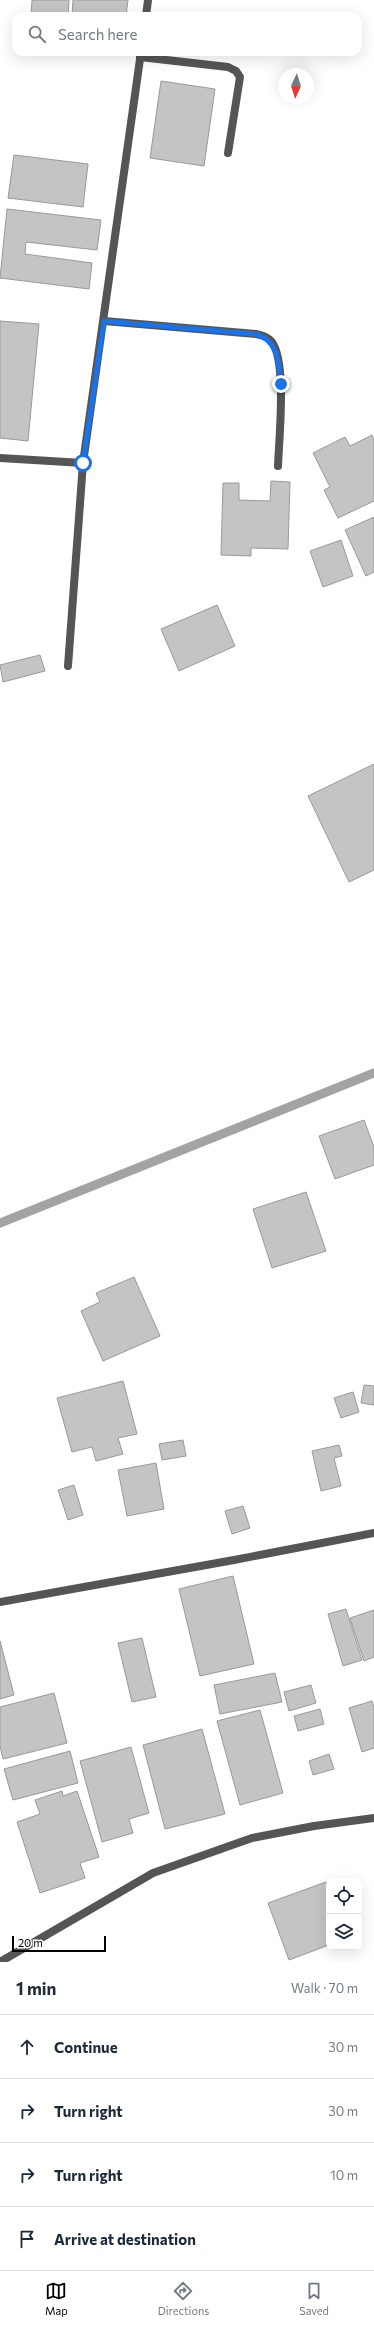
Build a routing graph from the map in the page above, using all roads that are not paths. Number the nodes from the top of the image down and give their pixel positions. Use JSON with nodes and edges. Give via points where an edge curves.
{"nodes":[{"id":1,"x":148,"y":0,"type":"edge"},
{"id":2,"x":146,"y":12,"type":"edge"},
{"id":3,"x":141,"y":56,"type":"edge"},
{"id":4,"x":154,"y":56,"type":"edge"},
{"id":5,"x":228,"y":153,"type":"dead end"},
{"id":6,"x":104,"y":321,"type":"junction"},
{"id":7,"x":0,"y":458,"type":"edge"},
{"id":8,"x":83,"y":463,"type":"junction"},
{"id":9,"x":278,"y":466,"type":"dead end"},
{"id":10,"x":68,"y":666,"type":"dead end"},
{"id":11,"x":374,"y":1533,"type":"edge"},
{"id":12,"x":0,"y":1602,"type":"edge"},
{"id":13,"x":374,"y":1818,"type":"edge"},
{"id":14,"x":0,"y":1962,"type":"edge"}],
"edges":[{"from":1,"to":2,"type":"street"},
{"from":3,"to":6,"type":"street"},
{"from":4,"to":5,"type":"street","via":[[236,70],[240,77]]},
{"from":6,"to":8,"type":"street"},
{"from":6,"to":9,"type":"street","via":[[265,336],[272,342],[277,353],[281,384]]},
{"from":7,"to":8,"type":"street"},
{"from":8,"to":10,"type":"street"},
{"from":11,"to":12,"type":"street"},
{"from":13,"to":14,"type":"street","via":[[252,1838],[153,1873]]}]}
